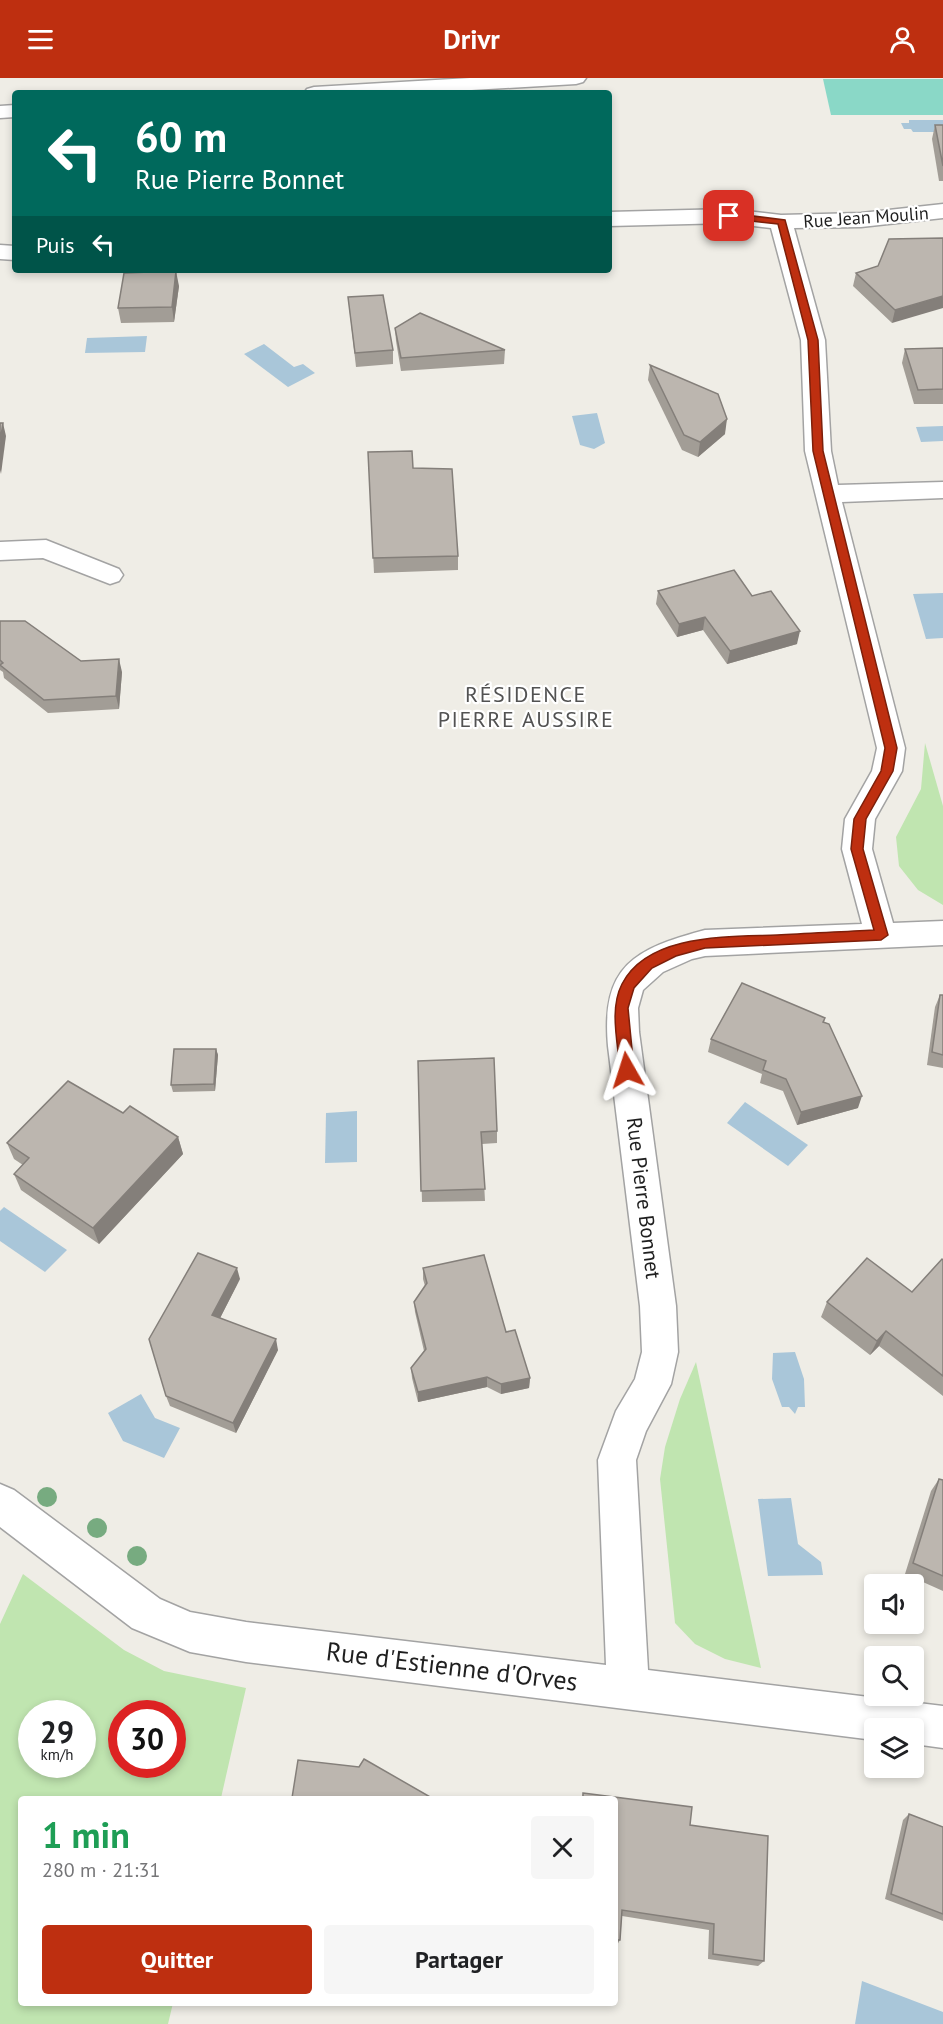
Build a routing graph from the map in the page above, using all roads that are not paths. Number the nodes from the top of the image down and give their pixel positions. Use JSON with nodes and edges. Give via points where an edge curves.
{"nodes":[{"id":1,"x":576,"y":78,"type":"edge"},
{"id":2,"x":392,"y":90,"type":"edge"},
{"id":3,"x":943,"y":211,"type":"edge"},
{"id":4,"x":612,"y":219,"type":"edge"},
{"id":5,"x":782,"y":222,"type":"junction"},
{"id":6,"x":943,"y":490,"type":"edge"},
{"id":7,"x":827,"y":494,"type":"junction"},
{"id":8,"x":0,"y":551,"type":"edge"},
{"id":9,"x":110,"y":575,"type":"dead end"},
{"id":10,"x":943,"y":933,"type":"edge"},
{"id":11,"x":881,"y":935,"type":"junction"},
{"id":12,"x":0,"y":1503,"type":"edge"},
{"id":13,"x":628,"y":1687,"type":"junction"},
{"id":14,"x":943,"y":1727,"type":"edge"}],
"edges":[{"from":1,"to":2,"type":"street"},
{"from":3,"to":5,"type":"street","name":"Rue Jean Moulin","via":[[861,220]]},
{"from":4,"to":5,"type":"street","name":"Rue Jean Moulin","via":[[729,216]]},
{"from":5,"to":7,"type":"street","via":[[813,340],[818,451]]},
{"from":6,"to":7,"type":"street"},
{"from":7,"to":11,"type":"street","via":[[891,748],[887,771],[860,819],[857,849]]},
{"from":8,"to":9,"type":"street","via":[[46,549]]},
{"from":10,"to":11,"type":"street"},
{"from":11,"to":13,"type":"street","name":"Rue Pierre Bonnet","via":[[705,943],[647,964],[628,986],[622,1008],[624,1046],[658,1306],[660,1352],[651,1384],[629,1424],[617,1460]]},
{"from":12,"to":13,"type":"street","name":"Rue d'Estienne d'Orves","via":[[146,1614],[190,1632]]},
{"from":13,"to":14,"type":"street","name":"Rue d'Estienne d'Orves"}]}
